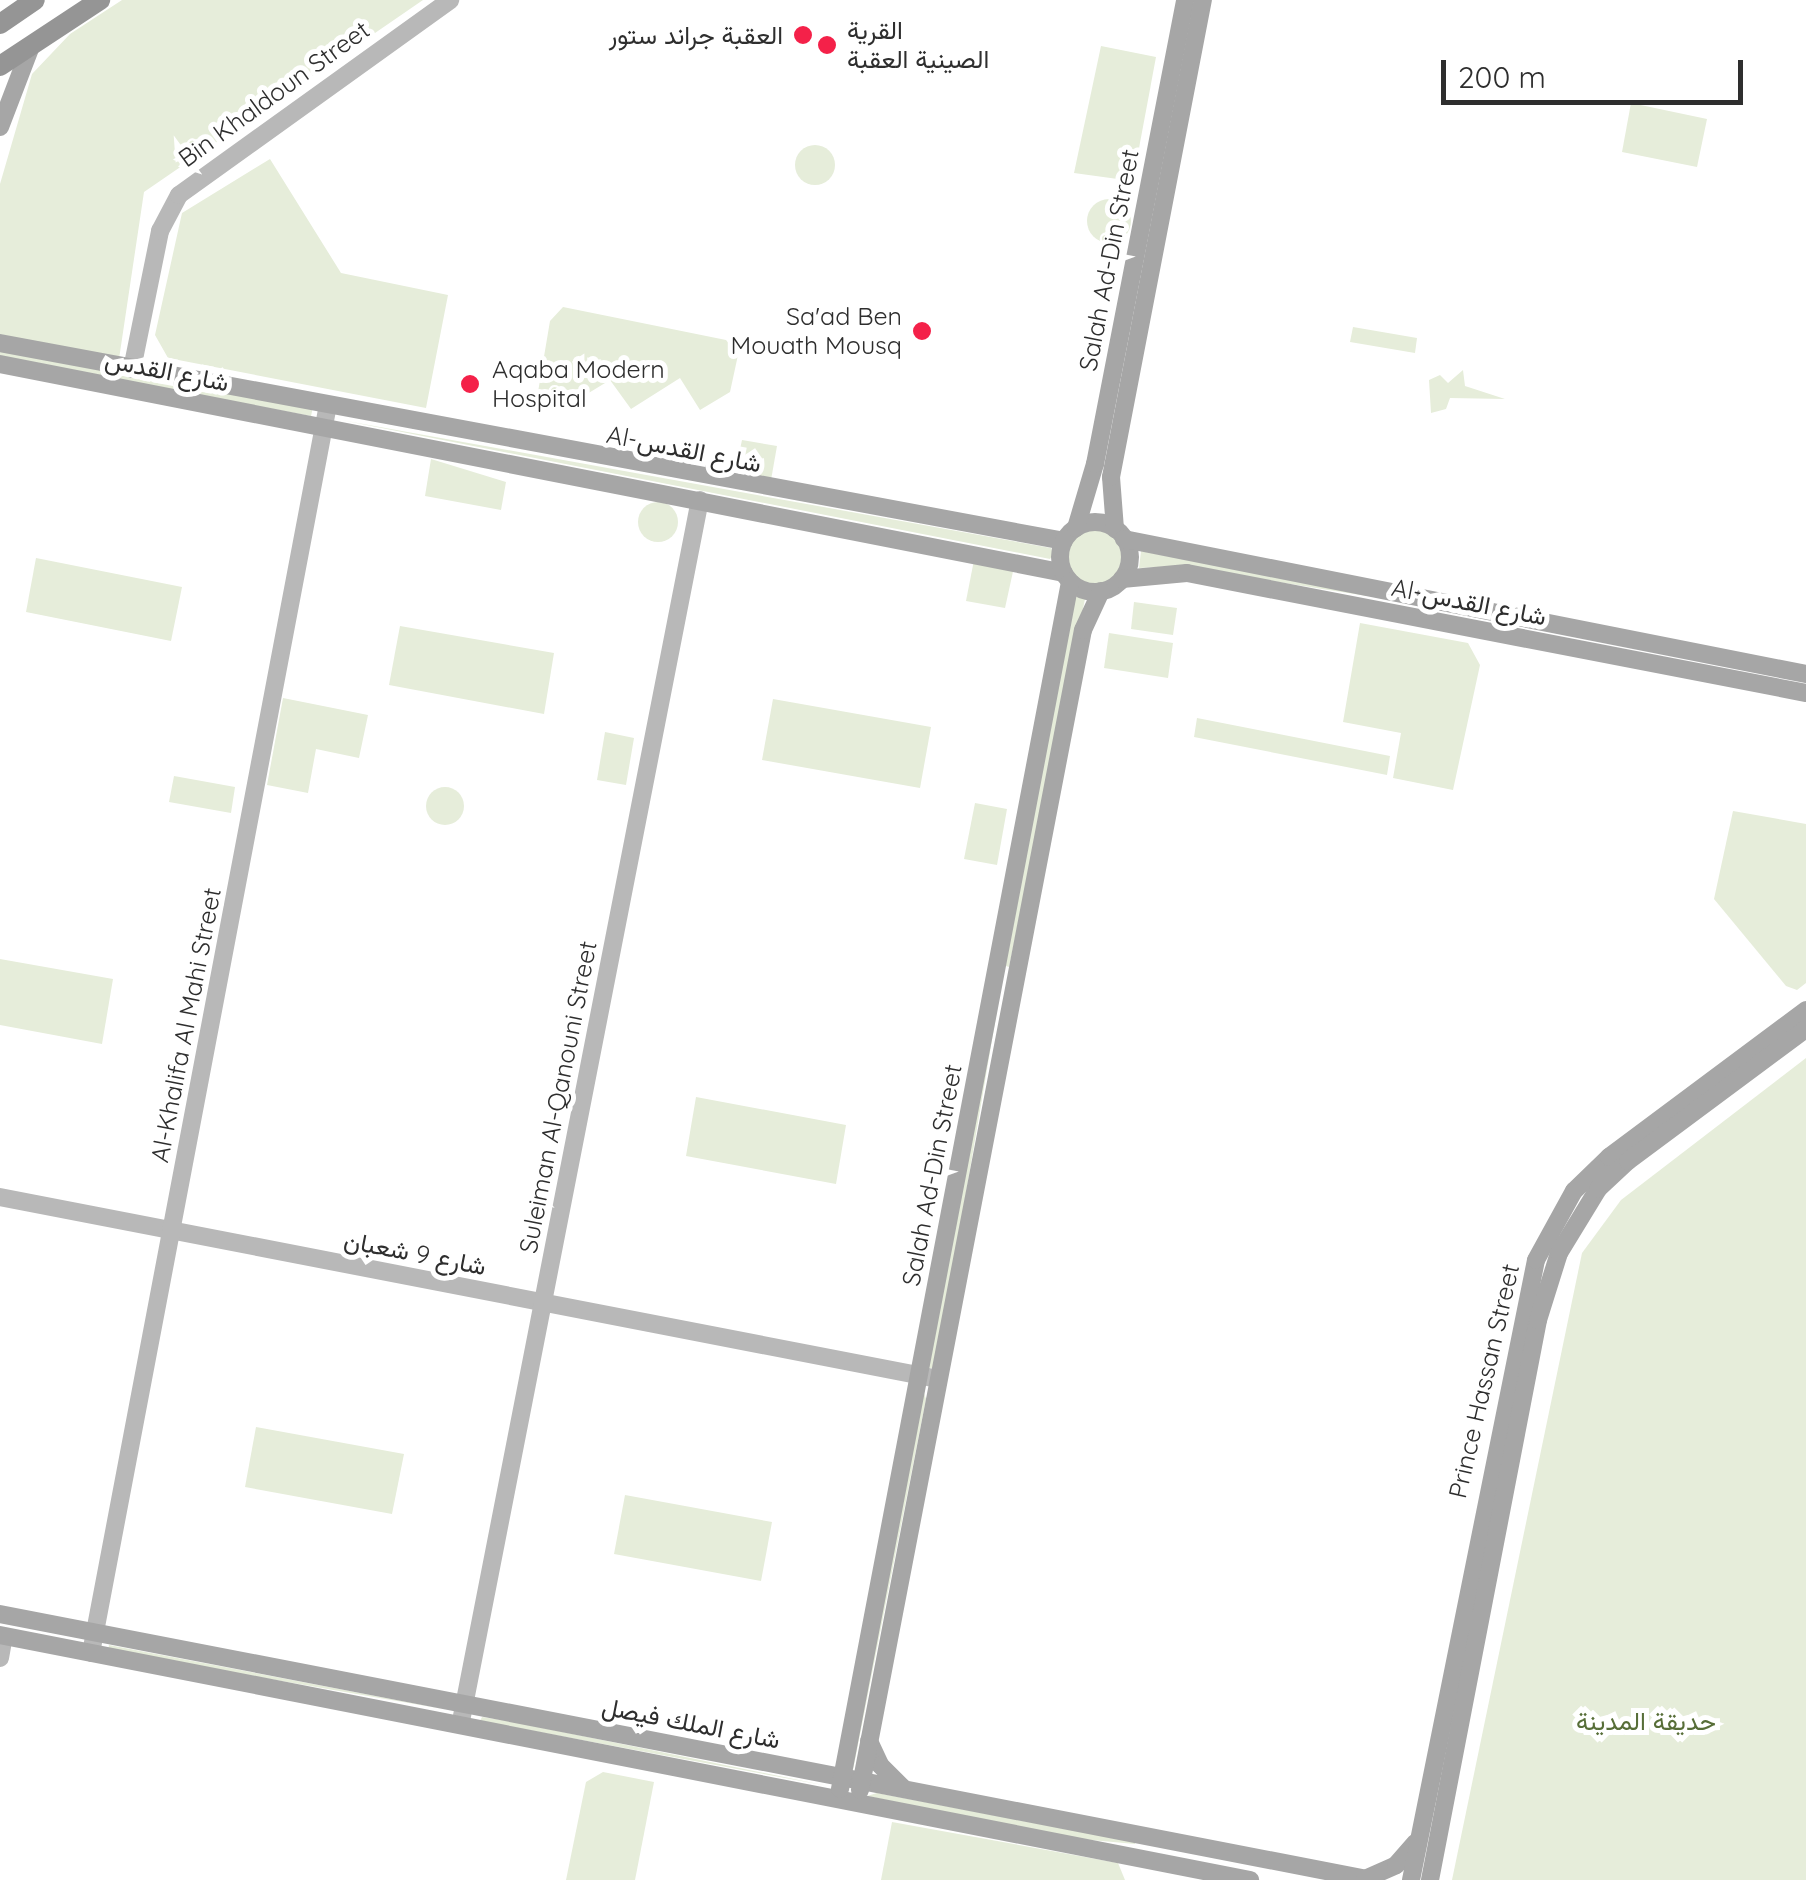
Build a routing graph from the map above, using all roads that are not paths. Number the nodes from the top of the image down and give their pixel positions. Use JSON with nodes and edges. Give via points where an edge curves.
{"nodes":[{"id":1,"x":35,"y":0,"type":"edge"},
{"id":2,"x":100,"y":0,"type":"edge"},
{"id":3,"x":450,"y":0,"type":"edge"},
{"id":4,"x":1184,"y":0,"type":"edge"},
{"id":5,"x":1203,"y":0,"type":"edge"},
{"id":6,"x":0,"y":24,"type":"edge"},
{"id":7,"x":32,"y":45,"type":"junction"},
{"id":8,"x":0,"y":66,"type":"edge"},
{"id":9,"x":0,"y":127,"type":"edge"},
{"id":10,"x":1128,"y":339,"type":"junction"},
{"id":11,"x":0,"y":343,"type":"edge"},
{"id":12,"x":0,"y":364,"type":"edge"},
{"id":13,"x":132,"y":369,"type":"junction"},
{"id":14,"x":328,"y":405,"type":"junction"},
{"id":15,"x":324,"y":426,"type":"junction"},
{"id":16,"x":700,"y":500,"type":"junction"},
{"id":17,"x":1070,"y":534,"type":"junction"},
{"id":18,"x":1120,"y":534,"type":"junction"},
{"id":19,"x":1067,"y":577,"type":"junction"},
{"id":20,"x":1122,"y":578,"type":"junction"},
{"id":21,"x":1101,"y":591,"type":"junction"},
{"id":22,"x":1369,"y":599,"type":"junction"},
{"id":23,"x":1716,"y":666,"type":"junction"},
{"id":24,"x":1806,"y":674,"type":"edge"},
{"id":25,"x":1806,"y":693,"type":"edge"},
{"id":26,"x":1806,"y":1010,"type":"edge"},
{"id":27,"x":1806,"y":1029,"type":"edge"},
{"id":28,"x":0,"y":1197,"type":"edge"},
{"id":29,"x":172,"y":1231,"type":"junction"},
{"id":30,"x":543,"y":1302,"type":"junction"},
{"id":31,"x":919,"y":1374,"type":"junction"},
{"id":32,"x":938,"y":1379,"type":"junction"},
{"id":33,"x":0,"y":1614,"type":"edge"},
{"id":34,"x":94,"y":1632,"type":"junction"},
{"id":35,"x":2,"y":1636,"type":"edge"},
{"id":36,"x":91,"y":1653,"type":"junction"},
{"id":37,"x":0,"y":1658,"type":"edge"},
{"id":38,"x":464,"y":1704,"type":"junction"},
{"id":39,"x":461,"y":1723,"type":"junction"},
{"id":40,"x":870,"y":1741,"type":"junction"},
{"id":41,"x":842,"y":1777,"type":"junction"},
{"id":42,"x":861,"y":1781,"type":"junction"},
{"id":43,"x":912,"y":1791,"type":"junction"},
{"id":44,"x":848,"y":1799,"type":"junction"},
{"id":45,"x":1419,"y":1837,"type":"junction"},
{"id":46,"x":1369,"y":1879,"type":"edge"},
{"id":47,"x":1250,"y":1880,"type":"edge"},
{"id":48,"x":1411,"y":1880,"type":"edge"},
{"id":49,"x":1430,"y":1880,"type":"edge"}],
"edges":[{"from":1,"to":6,"type":"highway"},
{"from":2,"to":7,"type":"highway"},
{"from":3,"to":13,"type":"street","name":"Bin Khaldoun Street","via":[[179,195],[160,232]]},
{"from":4,"to":10,"type":"main road","name":"Salah Ad-Din Street"},
{"from":5,"to":10,"type":"main road","name":"Salah Ad-Din Street"},
{"from":7,"to":8,"type":"highway"},
{"from":7,"to":9,"type":"main road"},
{"from":10,"to":17,"type":"main road","name":"Salah Ad-Din Street"},
{"from":10,"to":18,"type":"main road","name":"Salah Ad-Din Street","via":[[1111,477]]},
{"from":11,"to":13,"type":"main road","name":"Al-شارع القدس"},
{"from":12,"to":15,"type":"main road","name":"شارع القدس"},
{"from":13,"to":14,"type":"main road","name":"Al-شارع القدس"},
{"from":14,"to":15,"type":"street","name":"Al-Khalifa Al Mahi Street"},
{"from":14,"to":17,"type":"main road","name":"Al-شارع القدس"},
{"from":15,"to":16,"type":"main road","name":"Al-شارع القدس"},
{"from":15,"to":29,"type":"street","name":"Al-Khalifa Al Mahi Street"},
{"from":16,"to":19,"type":"main road","name":"Al-شارع القدس"},
{"from":16,"to":30,"type":"street","name":"Suleiman Al-Qanouni Street"},
{"from":17,"to":18,"type":"main road","via":[[1096,522]]},
{"from":17,"to":19,"type":"main road"},
{"from":18,"to":20,"type":"main road","via":[[1130,559]]},
{"from":18,"to":22,"type":"main road","name":"Al-شارع القدس"},
{"from":19,"to":21,"type":"main road"},
{"from":19,"to":31,"type":"main road","name":"Salah Ad-Din Street"},
{"from":20,"to":21,"type":"main road"},
{"from":20,"to":22,"type":"main road","name":"Al-شارع القدس","via":[[1187,573]]},
{"from":21,"to":32,"type":"main road","name":"Salah Ad-Din Street","via":[[1083,630]]},
{"from":22,"to":23,"type":"main road","name":"Al-شارع القدس"},
{"from":23,"to":24,"type":"main road","name":"Al-شارع القدس"},
{"from":23,"to":25,"type":"main road","name":"Al-شارع القدس"},
{"from":26,"to":45,"type":"main road","name":"Prince Hassan Street","via":[[1609,1157],[1556,1218],[1527,1289]]},
{"from":27,"to":49,"type":"main road","name":"Prince Hassan Street","via":[[1628,1161],[1598,1190],[1559,1252],[1538,1320]]},
{"from":28,"to":29,"type":"street","name":"شارع 9 شعبان"},
{"from":29,"to":30,"type":"street","name":"شارع 9 شعبان"},
{"from":29,"to":34,"type":"street","name":"Al-Khalifa Al Mahi Street"},
{"from":30,"to":31,"type":"street","name":"شارع 9 شعبان"},
{"from":30,"to":38,"type":"street","name":"Suleiman Al-Qanouni Street"},
{"from":31,"to":32,"type":"street","name":"شارع 9 شعبان"},
{"from":31,"to":41,"type":"main road","name":"Salah Ad-Din Street"},
{"from":32,"to":40,"type":"main road","name":"Salah Ad-Din Street"},
{"from":33,"to":34,"type":"main road","name":"شارع الملك فيصل"},
{"from":34,"to":36,"type":"street","name":"Al-Khalifa Al Mahi Street"},
{"from":34,"to":38,"type":"main road","name":"شارع الملك فيصل"},
{"from":35,"to":36,"type":"main road","name":"شارع الملك فيصل"},
{"from":35,"to":37,"type":"street"},
{"from":36,"to":39,"type":"main road","name":"شارع الملك فيصل"},
{"from":38,"to":39,"type":"street","name":"Suleiman Al-Qanouni Street"},
{"from":38,"to":41,"type":"main road","name":"شارع الملك فيصل"},
{"from":39,"to":44,"type":"main road","name":"شارع الملك فيصل"},
{"from":40,"to":42,"type":"main road","name":"Salah Ad-Din Street"},
{"from":40,"to":43,"type":"main road","via":[[888,1777]]},
{"from":41,"to":42,"type":"main road","name":"شارع الملك فيصل"},
{"from":41,"to":44,"type":"main road","name":"Salah Ad-Din Street"},
{"from":42,"to":43,"type":"main road","name":"شارع الملك فيصل"},
{"from":42,"to":44,"type":"main road","name":"Salah Ad-Din Street"},
{"from":43,"to":46,"type":"main road","name":"شارع الملك فيصل"},
{"from":44,"to":47,"type":"main road","name":"شارع الملك فيصل"},
{"from":45,"to":46,"type":"main road","via":[[1396,1865]]},
{"from":45,"to":48,"type":"main road","name":"Prince Hassan Street"}]}
